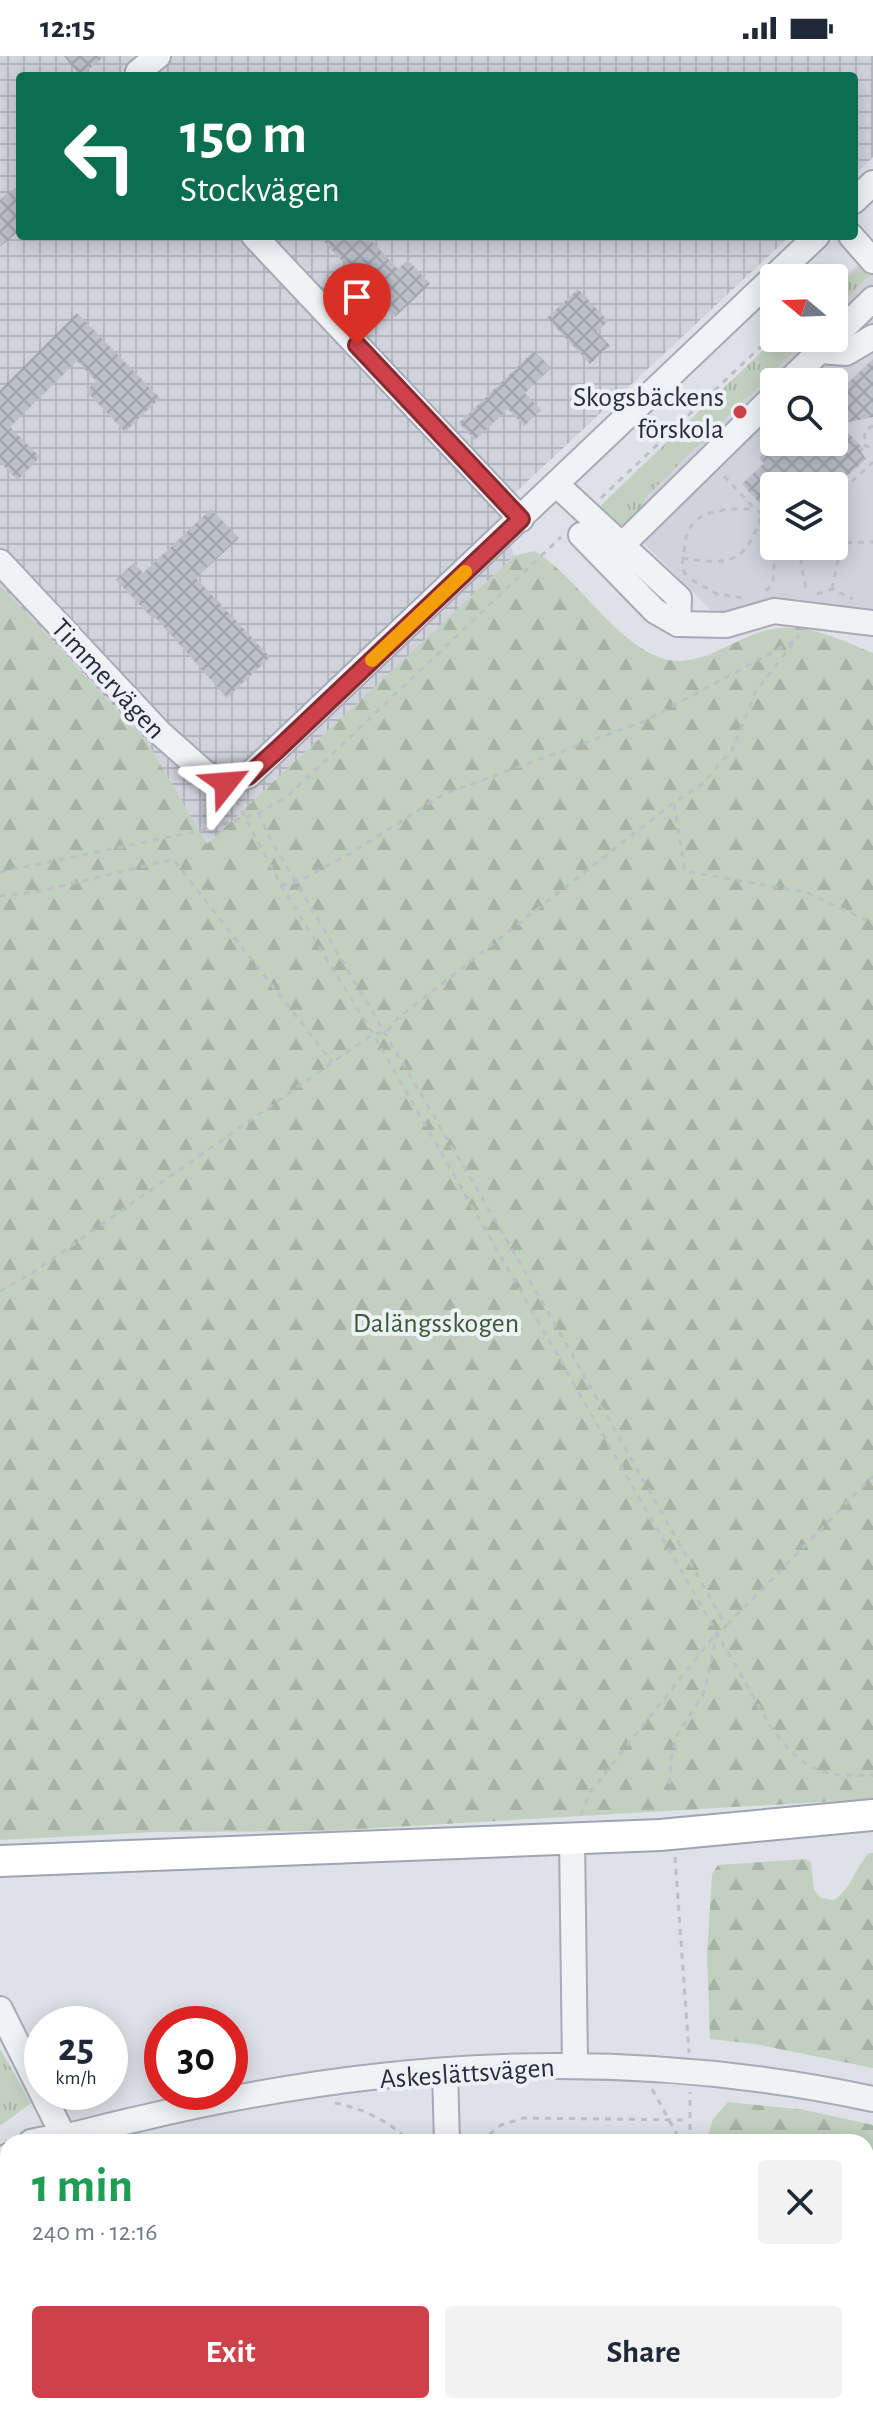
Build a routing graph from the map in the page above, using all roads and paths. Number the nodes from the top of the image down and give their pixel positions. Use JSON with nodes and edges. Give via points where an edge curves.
{"nodes":[{"id":1,"x":158,"y":56,"type":"edge"},
{"id":2,"x":138,"y":72,"type":"dead end"},
{"id":3,"x":873,"y":183,"type":"edge"},
{"id":4,"x":858,"y":197,"type":"edge"},
{"id":5,"x":258,"y":240,"type":"edge"},
{"id":6,"x":813,"y":240,"type":"edge"},
{"id":7,"x":855,"y":240,"type":"edge"},
{"id":8,"x":873,"y":261,"type":"edge"},
{"id":9,"x":873,"y":299,"type":"edge"},
{"id":10,"x":848,"y":323,"type":"edge"},
{"id":11,"x":873,"y":337,"type":"edge"},
{"id":12,"x":819,"y":352,"type":"edge"},
{"id":13,"x":848,"y":352,"type":"edge"},
{"id":14,"x":802,"y":368,"type":"edge"},
{"id":15,"x":760,"y":410,"type":"edge"},
{"id":16,"x":873,"y":426,"type":"edge"},
{"id":17,"x":873,"y":449,"type":"edge"},
{"id":18,"x":873,"y":462,"type":"edge"},
{"id":19,"x":721,"y":473,"type":"dead end"},
{"id":20,"x":557,"y":485,"type":"junction"},
{"id":21,"x":848,"y":485,"type":"edge"},
{"id":22,"x":755,"y":509,"type":"junction"},
{"id":23,"x":760,"y":513,"type":"edge"},
{"id":24,"x":521,"y":519,"type":"junction"},
{"id":25,"x":760,"y":519,"type":"edge"},
{"id":26,"x":581,"y":535,"type":"dead end"},
{"id":27,"x":873,"y":542,"type":"edge"},
{"id":28,"x":848,"y":543,"type":"edge"},
{"id":29,"x":622,"y":545,"type":"junction"},
{"id":30,"x":682,"y":558,"type":"junction"},
{"id":31,"x":774,"y":560,"type":"edge"},
{"id":32,"x":801,"y":560,"type":"edge"},
{"id":33,"x":838,"y":560,"type":"edge"},
{"id":34,"x":0,"y":562,"type":"edge"},
{"id":35,"x":832,"y":589,"type":"junction"},
{"id":36,"x":764,"y":593,"type":"dead end"},
{"id":37,"x":750,"y":597,"type":"dead end"},
{"id":38,"x":866,"y":613,"type":"edge"},
{"id":39,"x":808,"y":615,"type":"junction"},
{"id":40,"x":678,"y":624,"type":"junction"},
{"id":41,"x":798,"y":638,"type":"junction"},
{"id":42,"x":226,"y":783,"type":"junction"},
{"id":43,"x":673,"y":803,"type":"junction"},
{"id":44,"x":259,"y":813,"type":"dead end"},
{"id":45,"x":297,"y":882,"type":"junction"},
{"id":46,"x":281,"y":885,"type":"junction"},
{"id":47,"x":0,"y":896,"type":"edge"},
{"id":48,"x":873,"y":923,"type":"edge"},
{"id":49,"x":386,"y":1032,"type":"junction"},
{"id":50,"x":373,"y":1034,"type":"junction"},
{"id":51,"x":332,"y":1062,"type":"junction"},
{"id":52,"x":0,"y":1291,"type":"edge"},
{"id":53,"x":873,"y":1476,"type":"edge"},
{"id":54,"x":726,"y":1626,"type":"junction"},
{"id":55,"x":717,"y":1633,"type":"junction"},
{"id":56,"x":873,"y":1775,"type":"edge"},
{"id":57,"x":669,"y":1792,"type":"dead end"},
{"id":58,"x":873,"y":1815,"type":"edge"},
{"id":59,"x":572,"y":1837,"type":"junction"},
{"id":60,"x":675,"y":1857,"type":"dead end"},
{"id":61,"x":0,"y":1861,"type":"edge"},
{"id":62,"x":0,"y":2009,"type":"edge"},
{"id":63,"x":575,"y":2065,"type":"junction"},
{"id":64,"x":639,"y":2067,"type":"junction"},
{"id":65,"x":690,"y":2070,"type":"junction"},
{"id":66,"x":445,"y":2071,"type":"junction"},
{"id":67,"x":873,"y":2099,"type":"edge"},
{"id":68,"x":327,"y":2102,"type":"dead end"},
{"id":69,"x":669,"y":2119,"type":"junction"},
{"id":70,"x":690,"y":2120,"type":"junction"},
{"id":71,"x":60,"y":2134,"type":"edge"},
{"id":72,"x":82,"y":2134,"type":"edge"},
{"id":73,"x":403,"y":2134,"type":"edge"},
{"id":74,"x":447,"y":2134,"type":"edge"},
{"id":75,"x":490,"y":2134,"type":"edge"},
{"id":76,"x":677,"y":2134,"type":"edge"},
{"id":77,"x":690,"y":2134,"type":"edge"}],
"edges":[{"from":1,"to":2,"type":"street"},
{"from":3,"to":4,"type":"street"},
{"from":5,"to":24,"type":"street"},
{"from":6,"to":20,"type":"street"},
{"from":7,"to":8,"type":"street"},
{"from":9,"to":10,"type":"street"},
{"from":11,"to":13,"type":"street"},
{"from":12,"to":14,"type":"street"},
{"from":15,"to":29,"type":"street"},
{"from":16,"to":17,"type":"path","via":[[862,437]]},
{"from":18,"to":21,"type":"path"},
{"from":19,"to":22,"type":"path"},
{"from":20,"to":24,"type":"street"},
{"from":20,"to":29,"type":"street"},
{"from":22,"to":23,"type":"path"},
{"from":22,"to":30,"type":"path","via":[[709,511],[687,532]]},
{"from":24,"to":42,"type":"street","via":[[276,751],[248,776]]},
{"from":25,"to":30,"type":"path","via":[[751,543],[732,560]]},
{"from":26,"to":40,"type":"street","via":[[655,611]]},
{"from":27,"to":28,"type":"path"},
{"from":29,"to":40,"type":"street","via":[[679,598]]},
{"from":30,"to":37,"type":"path","via":[[685,574],[703,589]]},
{"from":31,"to":36,"type":"path","via":[[773,583]]},
{"from":32,"to":35,"type":"path","via":[[811,602],[819,592]]},
{"from":33,"to":35,"type":"path"},
{"from":34,"to":42,"type":"street","name":"Timmervägen","via":[[160,733],[205,773]]},
{"from":35,"to":38,"type":"path"},
{"from":38,"to":39,"type":"street"},
{"from":39,"to":40,"type":"street","via":[[774,611],[726,625]]},
{"from":39,"to":41,"type":"path"},
{"from":41,"to":43,"type":"path","via":[[756,691],[732,750],[701,785]]},
{"from":41,"to":45,"type":"path","via":[[645,721],[444,794]]},
{"from":42,"to":46,"type":"path"},
{"from":43,"to":48,"type":"path","via":[[685,871],[805,892]]},
{"from":43,"to":49,"type":"path"},
{"from":44,"to":45,"type":"path"},
{"from":45,"to":46,"type":"path"},
{"from":45,"to":49,"type":"path"},
{"from":46,"to":50,"type":"path"},
{"from":47,"to":51,"type":"path","via":[[173,859]]},
{"from":49,"to":50,"type":"path"},
{"from":49,"to":54,"type":"path"},
{"from":50,"to":51,"type":"path"},
{"from":50,"to":55,"type":"path"},
{"from":51,"to":52,"type":"path"},
{"from":53,"to":54,"type":"path"},
{"from":54,"to":55,"type":"path"},
{"from":55,"to":56,"type":"path","via":[[789,1751],[811,1768],[834,1776]]},
{"from":55,"to":57,"type":"path","via":[[704,1693],[677,1735]]},
{"from":55,"to":59,"type":"path","via":[[590,1792]]},
{"from":58,"to":59,"type":"main road","via":[[660,1835]]},
{"from":59,"to":61,"type":"main road"},
{"from":59,"to":63,"type":"street"},
{"from":60,"to":65,"type":"path"},
{"from":62,"to":71,"type":"street"},
{"from":63,"to":64,"type":"street","name":"Askeslättsvägen"},
{"from":63,"to":66,"type":"street","name":"Askeslättsvägen"},
{"from":64,"to":65,"type":"street","name":"Askeslättsvägen"},
{"from":64,"to":69,"type":"path"},
{"from":65,"to":67,"type":"street","name":"Askeslättsvägen"},
{"from":65,"to":70,"type":"path"},
{"from":66,"to":72,"type":"street","name":"Askeslättsvägen","via":[[233,2096]]},
{"from":66,"to":74,"type":"street"},
{"from":68,"to":73,"type":"path","via":[[350,2106]]},
{"from":69,"to":70,"type":"path"},
{"from":69,"to":75,"type":"path","via":[[524,2118]]},
{"from":69,"to":76,"type":"path"},
{"from":70,"to":77,"type":"path"}]}
